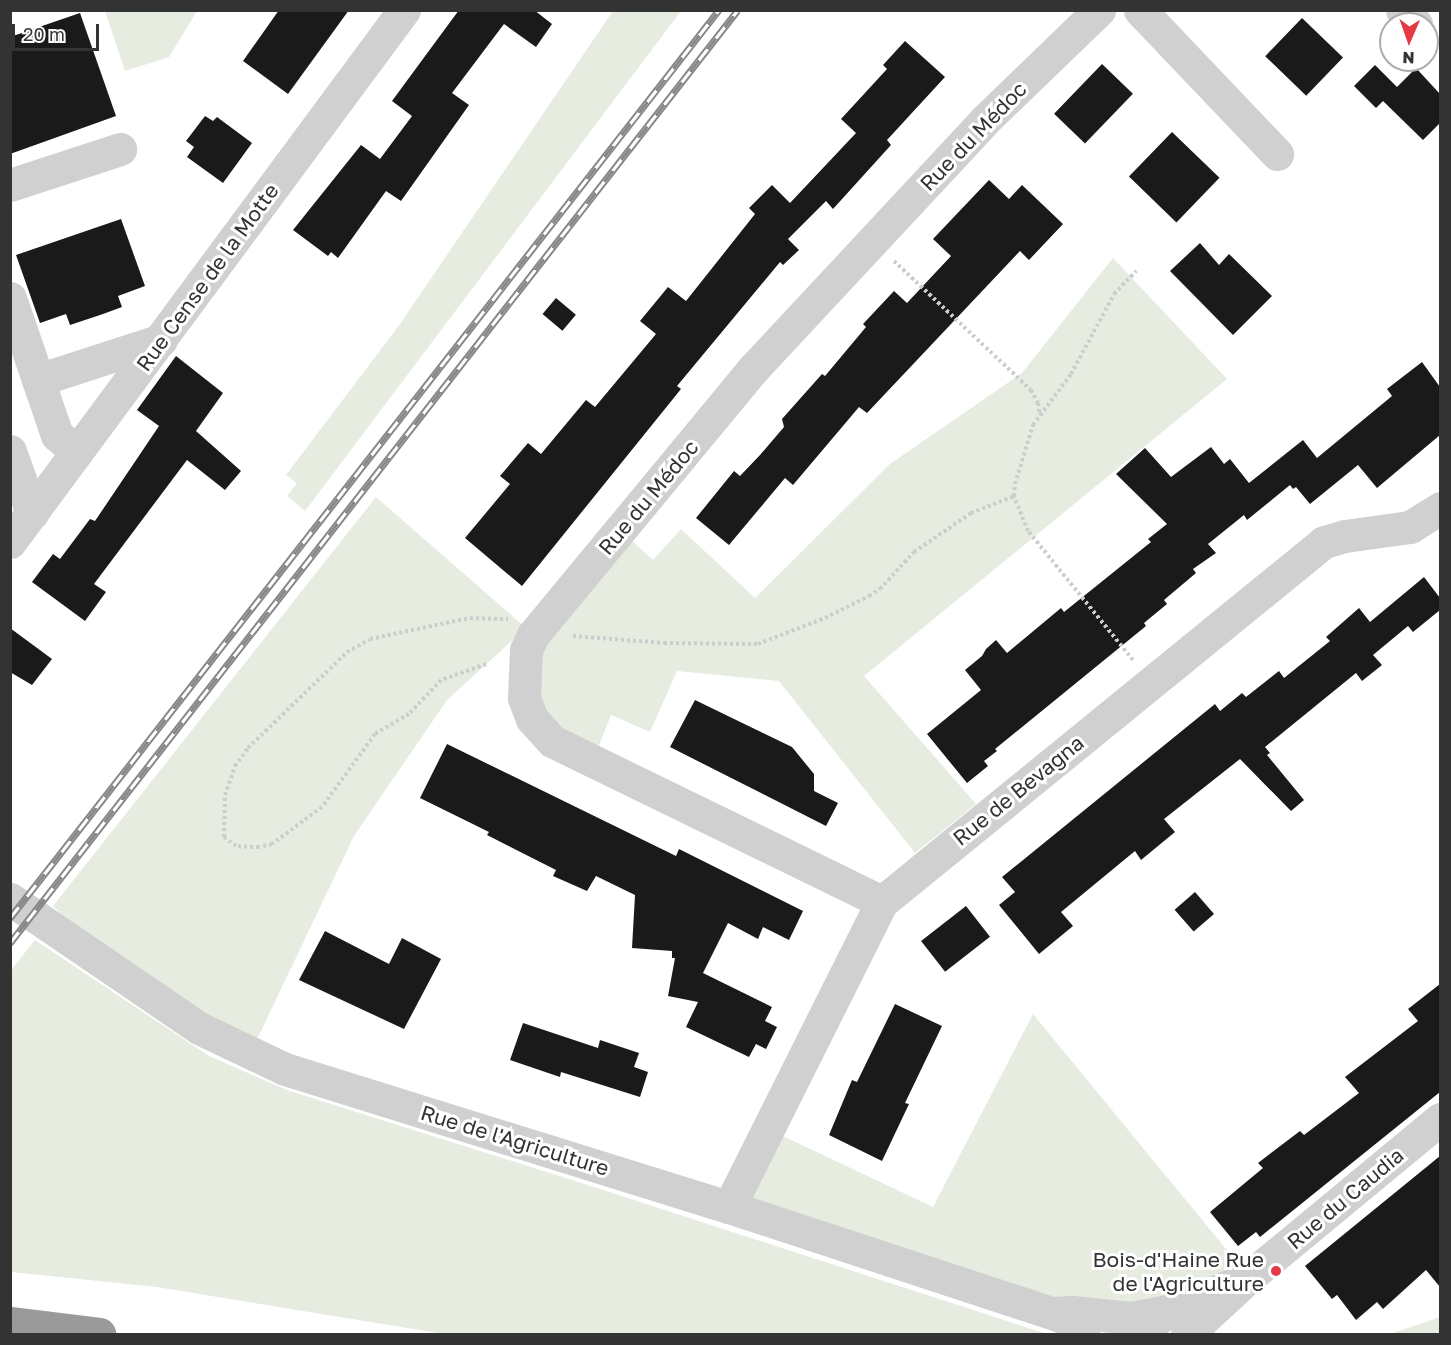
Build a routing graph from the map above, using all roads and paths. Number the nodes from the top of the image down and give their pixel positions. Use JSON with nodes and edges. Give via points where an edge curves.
{"nodes":[{"id":1,"x":404,"y":10,"type":"edge"},
{"id":2,"x":1099,"y":10,"type":"edge"},
{"id":3,"x":1140,"y":10,"type":"edge"},
{"id":4,"x":120,"y":149,"type":"dead end"},
{"id":5,"x":1277,"y":154,"type":"dead end"},
{"id":6,"x":10,"y":186,"type":"edge"},
{"id":7,"x":873,"y":241,"type":"junction"},
{"id":8,"x":1136,"y":271,"type":"dead end"},
{"id":9,"x":10,"y":298,"type":"edge"},
{"id":10,"x":161,"y":340,"type":"junction"},
{"id":11,"x":38,"y":380,"type":"junction"},
{"id":12,"x":1040,"y":416,"type":"junction"},
{"id":13,"x":10,"y":451,"type":"edge"},
{"id":14,"x":78,"y":452,"type":"junction"},
{"id":15,"x":1014,"y":495,"type":"junction"},
{"id":16,"x":1440,"y":508,"type":"edge"},
{"id":17,"x":32,"y":513,"type":"junction"},
{"id":18,"x":10,"y":542,"type":"edge"},
{"id":19,"x":533,"y":635,"type":"junction"},
{"id":20,"x":486,"y":664,"type":"dead end"},
{"id":21,"x":1150,"y":681,"type":"junction"},
{"id":22,"x":10,"y":899,"type":"edge"},
{"id":23,"x":882,"y":902,"type":"junction"},
{"id":24,"x":1440,"y":1119,"type":"edge"},
{"id":25,"x":729,"y":1207,"type":"junction"},
{"id":26,"x":10,"y":1323,"type":"edge"},
{"id":27,"x":1177,"y":1323,"type":"edge"},
{"id":28,"x":1073,"y":1328,"type":"edge"},
{"id":29,"x":1129,"y":1329,"type":"edge"},
{"id":30,"x":99,"y":1335,"type":"edge"}],
"edges":[{"from":1,"to":10,"type":"street","name":"Rue Cense de la Motte"},
{"from":2,"to":7,"type":"street","name":"Rue du Médoc","via":[[984,121]]},
{"from":3,"to":5,"type":"street"},
{"from":4,"to":6,"type":"street"},
{"from":7,"to":12,"type":"path","via":[[1022,381],[1038,403]]},
{"from":7,"to":19,"type":"street","name":"Rue du Médoc","via":[[754,368]]},
{"from":8,"to":12,"type":"path","via":[[1110,301],[1071,374]]},
{"from":9,"to":11,"type":"street"},
{"from":10,"to":11,"type":"street"},
{"from":10,"to":14,"type":"street","name":"Rue Cense de la Motte"},
{"from":11,"to":14,"type":"street","via":[[57,435]]},
{"from":12,"to":15,"type":"path","via":[[1030,435]]},
{"from":13,"to":17,"type":"street"},
{"from":14,"to":17,"type":"street","name":"Rue Cense de la Motte"},
{"from":15,"to":19,"type":"path","via":[[971,513],[914,552],[869,596],[758,644]]},
{"from":15,"to":21,"type":"path","via":[[1028,531]]},
{"from":16,"to":21,"type":"street","name":"Rue de Bevagna","via":[[1410,527],[1324,542]]},
{"from":17,"to":18,"type":"street","name":"Rue Cense de la Motte"},
{"from":19,"to":20,"type":"path","via":[[516,621],[488,617],[447,622],[360,643],[306,690],[235,766],[225,795],[224,837],[236,846],[272,844],[322,807],[375,734],[409,714],[441,680]]},
{"from":19,"to":23,"type":"street","name":"Rue du Médoc","via":[[524,665],[524,698],[532,719],[552,741]]},
{"from":21,"to":23,"type":"street","name":"Rue de Bevagna"},
{"from":22,"to":25,"type":"street","name":"Rue de l'Agriculture","via":[[199,1028],[285,1069]]},
{"from":23,"to":25,"type":"street","name":"Rue de Bevagna"},
{"from":24,"to":27,"type":"street","name":"Rue du Caudia","via":[[1249,1277]]},
{"from":25,"to":28,"type":"street","name":"Rue de l'Agriculture"},
{"from":26,"to":30,"type":"highway"},
{"from":27,"to":29,"type":"street","name":"Rue du Caudia"},
{"from":28,"to":29,"type":"street","name":"Rue de l'Agriculture","via":[[1072,1312]]}]}
